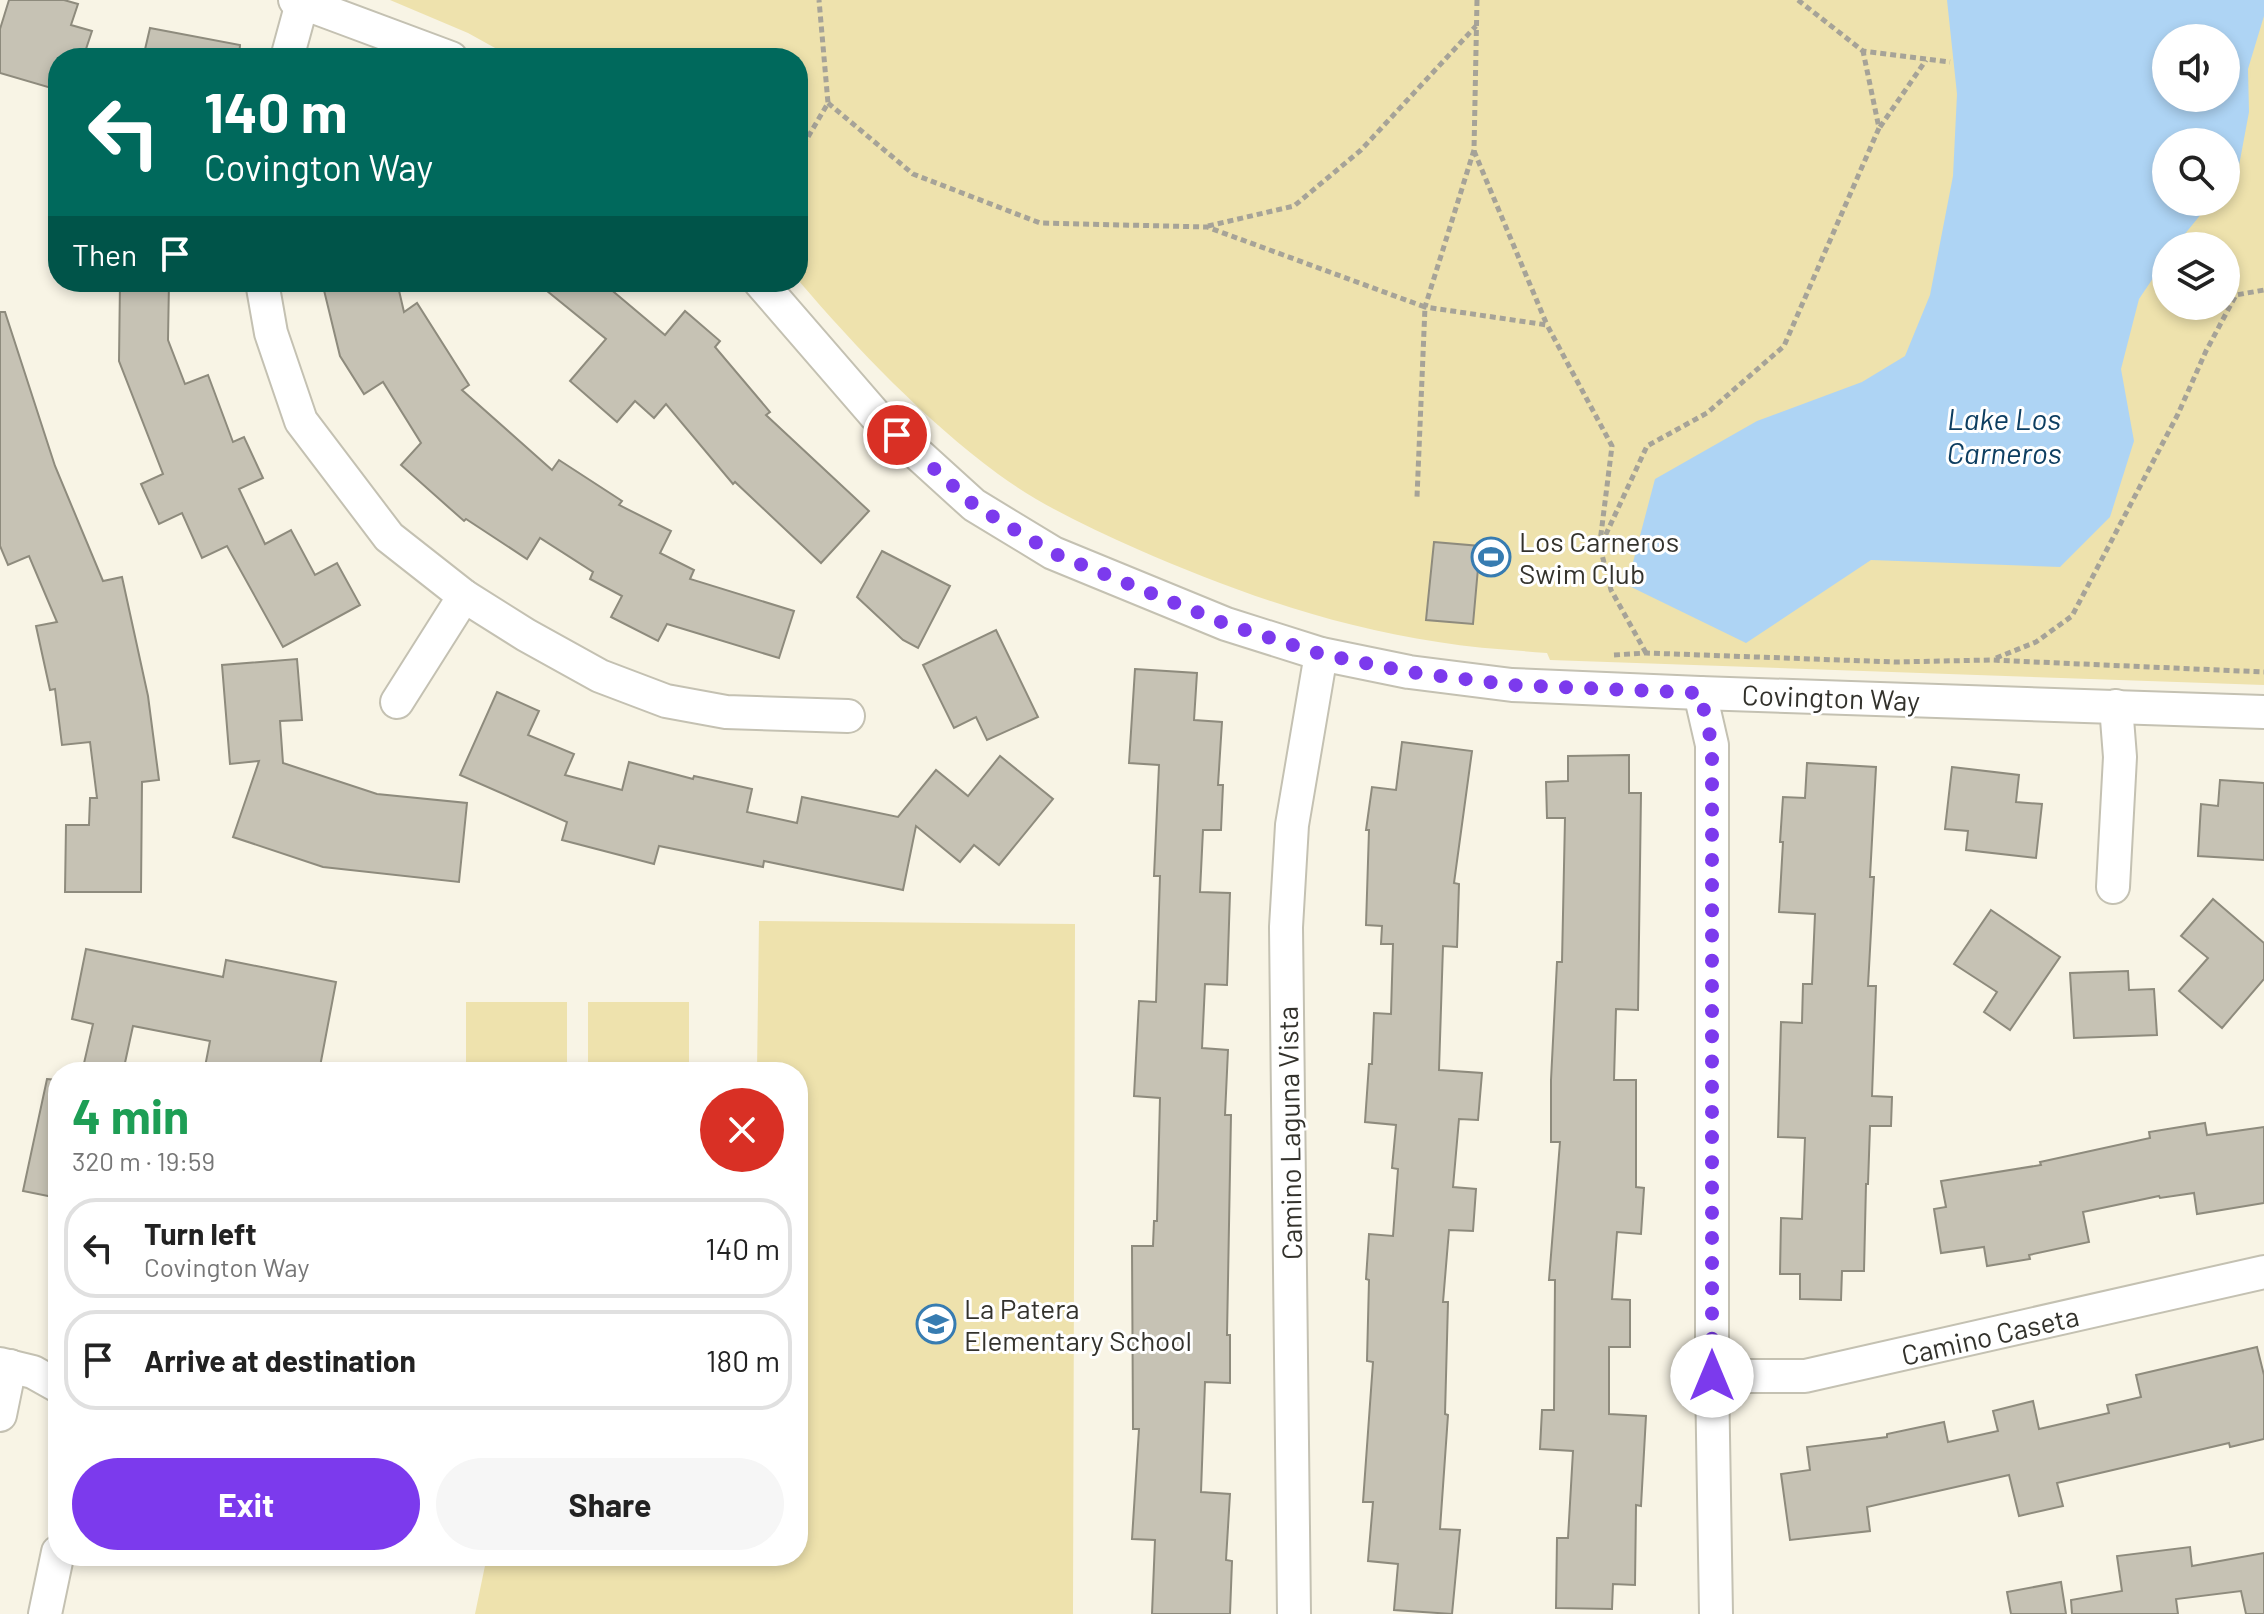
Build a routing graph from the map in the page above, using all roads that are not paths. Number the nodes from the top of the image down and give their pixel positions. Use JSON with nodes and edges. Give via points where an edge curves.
{"nodes":[{"id":1,"x":298,"y":1,"type":"edge"},
{"id":2,"x":289,"y":48,"type":"edge"},
{"id":3,"x":424,"y":48,"type":"edge"},
{"id":4,"x":264,"y":292,"type":"edge"},
{"id":5,"x":769,"y":292,"type":"edge"},
{"id":6,"x":464,"y":596,"type":"junction"},
{"id":7,"x":1321,"y":654,"type":"junction"},
{"id":8,"x":1700,"y":693,"type":"junction"},
{"id":9,"x":397,"y":702,"type":"dead end"},
{"id":10,"x":2116,"y":706,"type":"junction"},
{"id":11,"x":2264,"y":712,"type":"edge"},
{"id":12,"x":848,"y":716,"type":"dead end"},
{"id":13,"x":2113,"y":887,"type":"dead end"},
{"id":14,"x":2264,"y":1272,"type":"edge"},
{"id":15,"x":5,"y":1365,"type":"edge"},
{"id":16,"x":1712,"y":1376,"type":"junction"},
{"id":17,"x":48,"y":1380,"type":"edge"},
{"id":18,"x":0,"y":1415,"type":"edge"},
{"id":19,"x":55,"y":1566,"type":"edge"},
{"id":20,"x":45,"y":1614,"type":"edge"},
{"id":21,"x":1294,"y":1614,"type":"edge"},
{"id":22,"x":1716,"y":1614,"type":"edge"}],
"edges":[{"from":1,"to":2,"type":"street"},
{"from":1,"to":3,"type":"street"},
{"from":4,"to":6,"type":"street","via":[[271,333],[301,421],[389,537]]},
{"from":5,"to":7,"type":"street","name":"Covington Way","via":[[876,416],[974,505],[1053,553],[1226,624]]},
{"from":6,"to":9,"type":"street"},
{"from":6,"to":12,"type":"street","via":[[600,676],[666,701],[726,712]]},
{"from":7,"to":8,"type":"street","name":"Covington Way","via":[[1512,685]]},
{"from":7,"to":21,"type":"street","name":"Camino Laguna Vista","via":[[1292,825],[1286,927]]},
{"from":8,"to":10,"type":"street","name":"Covington Way"},
{"from":8,"to":16,"type":"street","via":[[1712,745]]},
{"from":10,"to":11,"type":"street","name":"Covington Way"},
{"from":10,"to":13,"type":"street","via":[[2120,757]]},
{"from":14,"to":16,"type":"street","name":"Camino Caseta","via":[[1805,1376]]},
{"from":15,"to":17,"type":"street"},
{"from":15,"to":18,"type":"street"},
{"from":16,"to":22,"type":"street"},
{"from":19,"to":20,"type":"street"}]}
